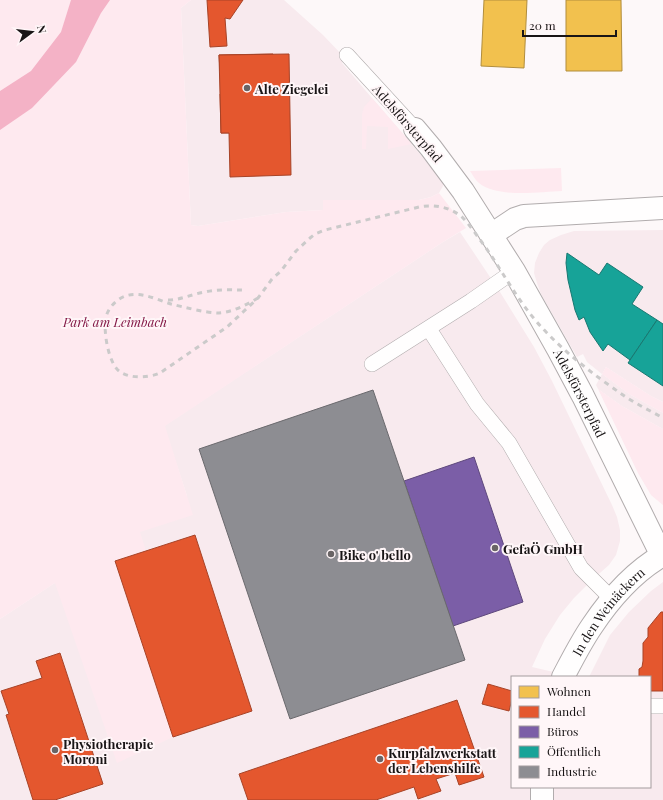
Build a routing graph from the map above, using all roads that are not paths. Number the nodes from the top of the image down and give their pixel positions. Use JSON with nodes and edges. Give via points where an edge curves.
{"nodes":[{"id":1,"x":347,"y":55,"type":"dead end"},
{"id":2,"x":415,"y":129,"type":"joint"},
{"id":3,"x":663,"y":208,"type":"edge"},
{"id":4,"x":490,"y":234,"type":"junction"},
{"id":5,"x":514,"y":270,"type":"junction"},
{"id":6,"x":429,"y":329,"type":"junction"},
{"id":7,"x":372,"y":364,"type":"dead end"},
{"id":8,"x":662,"y":555,"type":"edge"},
{"id":9,"x":612,"y":599,"type":"junction"},
{"id":10,"x":564,"y":676,"type":"edge"},
{"id":11,"x":651,"y":706,"type":"edge"},
{"id":12,"x":663,"y":706,"type":"edge"},
{"id":13,"x":542,"y":788,"type":"edge"},
{"id":14,"x":542,"y":800,"type":"edge"}],
"edges":[{"from":1,"to":2,"type":"lane","name":"Adelsförsterpfad"},
{"from":2,"to":4,"type":"street","name":"Adelsförsterpfad","via":[[464,191]]},
{"from":3,"to":4,"type":"street","via":[[524,216]]},
{"from":4,"to":5,"type":"street","name":"Adelsförsterpfad"},
{"from":5,"to":6,"type":"lane"},
{"from":5,"to":8,"type":"street","name":"Adelsförsterpfad","via":[[580,389]]},
{"from":6,"to":7,"type":"lane"},
{"from":6,"to":9,"type":"lane","via":[[477,404],[508,443],[581,568]]},
{"from":8,"to":9,"type":"street","name":"In den Weinäckern","via":[[640,571]]},
{"from":9,"to":10,"type":"street","name":"In den Weinäckern","via":[[592,626]]},
{"from":11,"to":12,"type":"lane"},
{"from":13,"to":14,"type":"street"}]}
